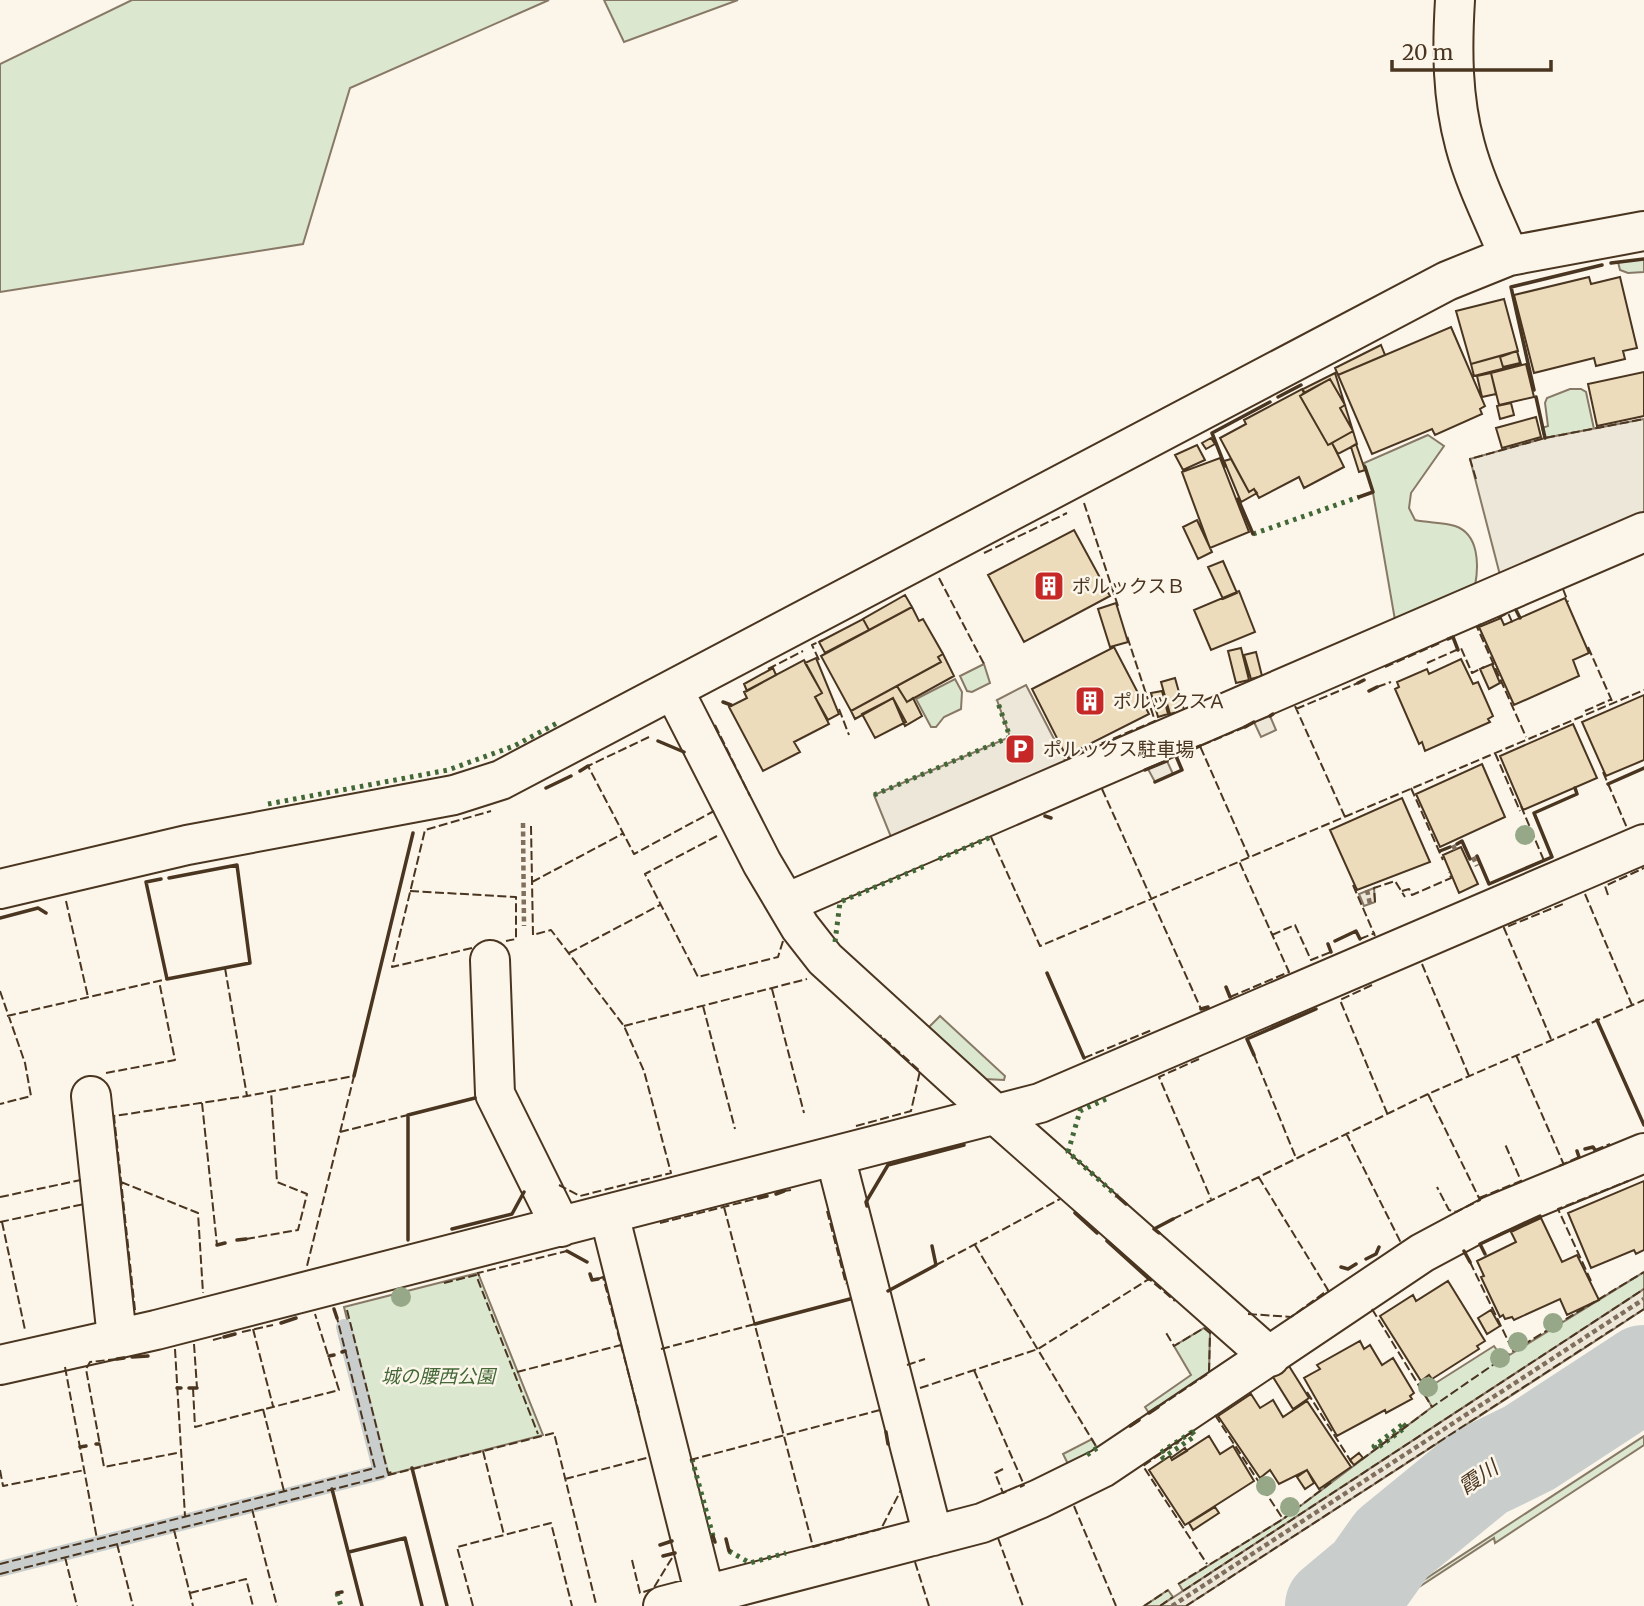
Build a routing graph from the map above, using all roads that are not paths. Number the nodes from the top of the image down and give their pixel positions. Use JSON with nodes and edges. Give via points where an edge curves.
{"nodes":[{"id":1,"x":1455,"y":0,"type":"edge"},
{"id":2,"x":1644,"y":231,"type":"edge"},
{"id":3,"x":1509,"y":256,"type":"junction"},
{"id":4,"x":1644,"y":532,"type":"edge"},
{"id":5,"x":674,"y":691,"type":"junction"},
{"id":6,"x":1644,"y":844,"type":"edge"},
{"id":7,"x":0,"y":889,"type":"edge"},
{"id":8,"x":786,"y":903,"type":"junction"},
{"id":9,"x":490,"y":967,"type":"road end"},
{"id":10,"x":91,"y":1096,"type":"dead end"},
{"id":11,"x":995,"y":1114,"type":"junction"},
{"id":12,"x":1644,"y":1153,"type":"edge"},
{"id":13,"x":835,"y":1156,"type":"junction"},
{"id":14,"x":609,"y":1214,"type":"junction"},
{"id":15,"x":561,"y":1227,"type":"junction"},
{"id":16,"x":117,"y":1338,"type":"junction"},
{"id":17,"x":1270,"y":1357,"type":"junction"},
{"id":18,"x":0,"y":1365,"type":"edge"},
{"id":19,"x":933,"y":1536,"type":"junction"},
{"id":20,"x":705,"y":1595,"type":"junction"},
{"id":21,"x":663,"y":1606,"type":"edge"}],
"edges":[{"from":1,"to":3,"type":"street","via":[[1458,116]]},
{"from":2,"to":3,"type":"street"},
{"from":3,"to":5,"type":"street","via":[[1378,316]]},
{"from":4,"to":8,"type":"street"},
{"from":5,"to":7,"type":"street","via":[[512,775],[454,795],[151,852]]},
{"from":5,"to":8,"type":"street"},
{"from":6,"to":11,"type":"street","via":[[1040,1103]]},
{"from":8,"to":11,"type":"street","via":[[825,959]]},
{"from":9,"to":15,"type":"street","via":[[495,1094]]},
{"from":10,"to":16,"type":"street"},
{"from":11,"to":13,"type":"street"},
{"from":11,"to":17,"type":"street"},
{"from":12,"to":17,"type":"street","via":[[1450,1237],[1388,1273]]},
{"from":13,"to":14,"type":"street"},
{"from":13,"to":19,"type":"street"},
{"from":14,"to":15,"type":"street"},
{"from":14,"to":20,"type":"street"},
{"from":15,"to":16,"type":"street"},
{"from":16,"to":18,"type":"street"},
{"from":17,"to":19,"type":"street","via":[[1102,1468],[1005,1513]]},
{"from":19,"to":20,"type":"street"},
{"from":20,"to":21,"type":"street"}]}
